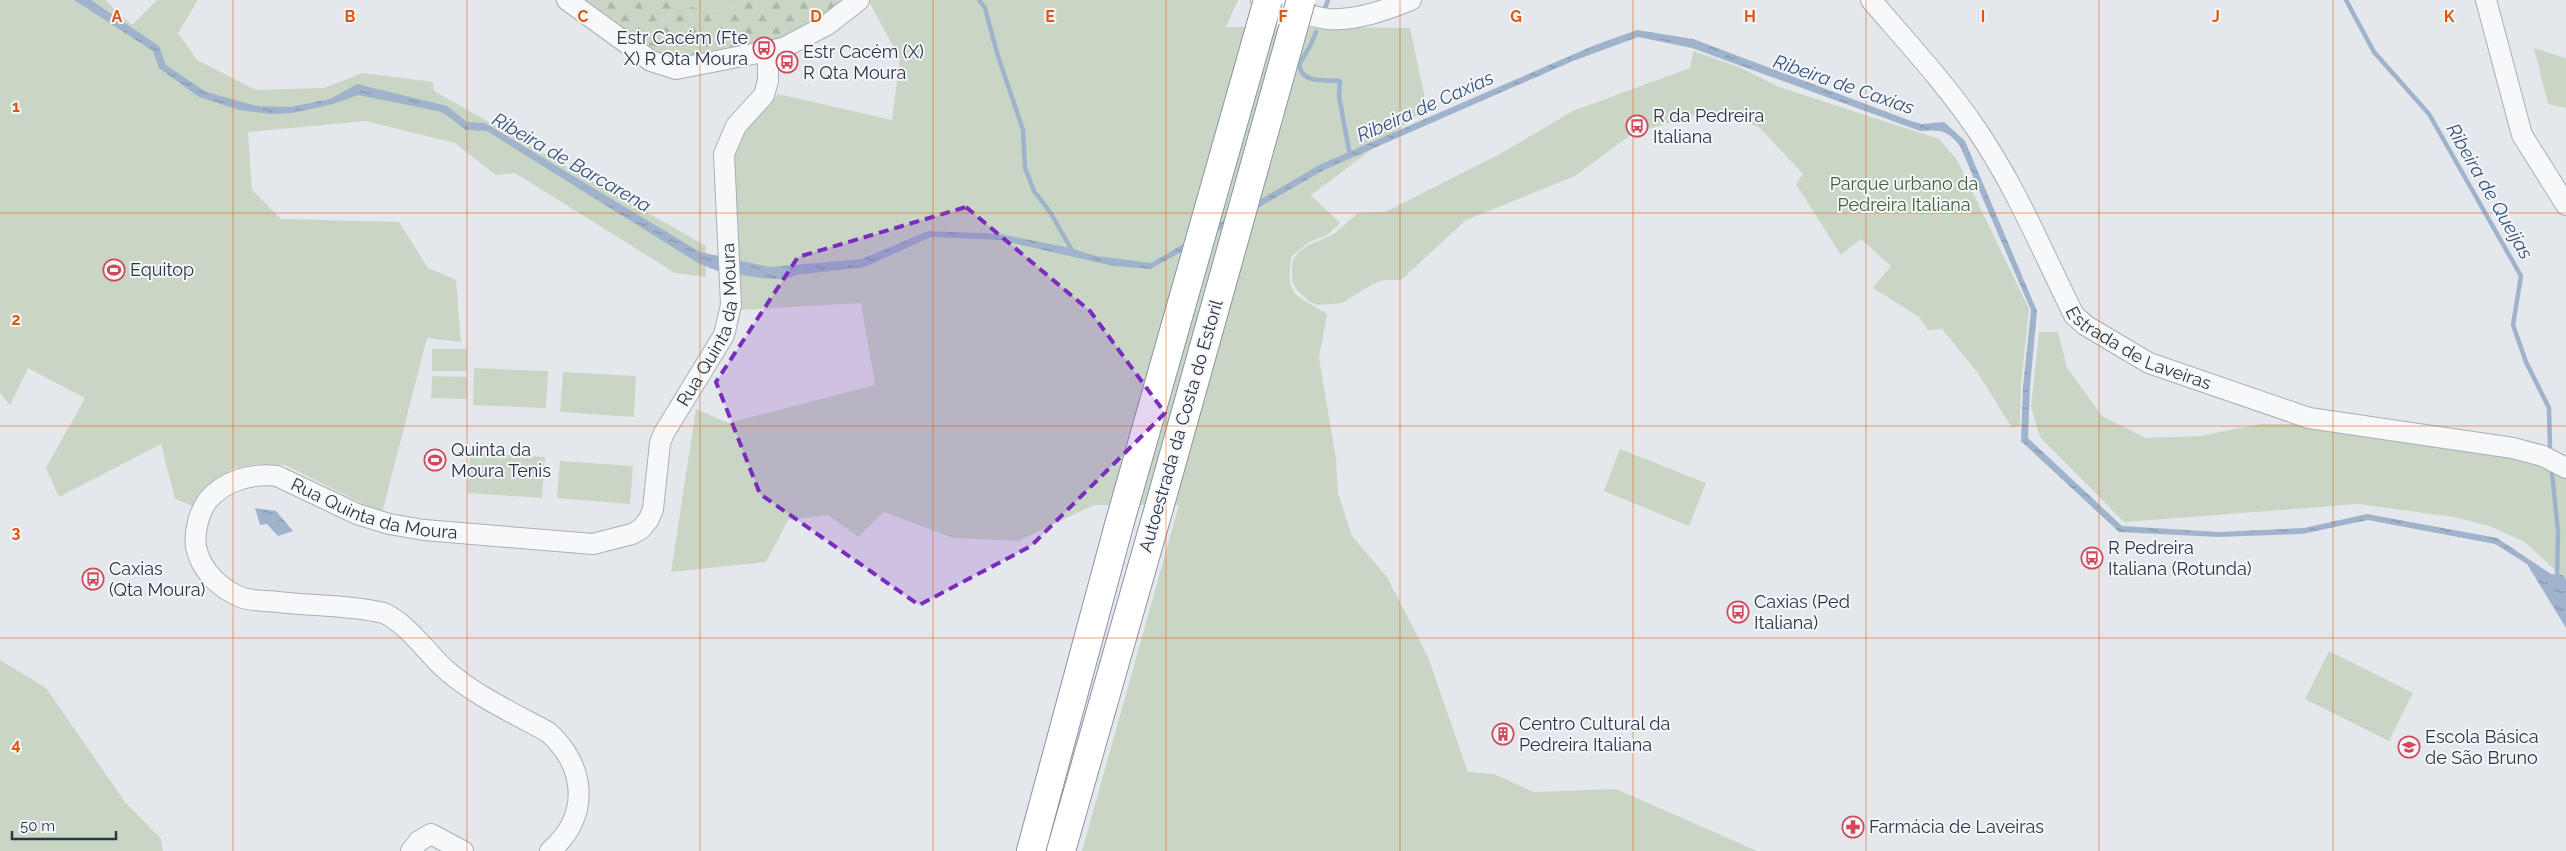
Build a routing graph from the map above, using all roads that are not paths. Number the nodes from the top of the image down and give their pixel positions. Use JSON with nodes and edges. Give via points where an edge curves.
{"nodes":[{"id":1,"x":567,"y":0,"type":"edge"},
{"id":2,"x":859,"y":0,"type":"edge"},
{"id":3,"x":1261,"y":0,"type":"edge"},
{"id":4,"x":1268,"y":0,"type":"edge"},
{"id":5,"x":1301,"y":0,"type":"edge"},
{"id":6,"x":1411,"y":0,"type":"edge"},
{"id":7,"x":1871,"y":0,"type":"edge"},
{"id":8,"x":2486,"y":0,"type":"edge"},
{"id":9,"x":768,"y":52,"type":"junction"},
{"id":10,"x":2566,"y":205,"type":"edge"},
{"id":11,"x":2566,"y":468,"type":"edge"},
{"id":12,"x":411,"y":851,"type":"edge"},
{"id":13,"x":462,"y":851,"type":"edge"},
{"id":14,"x":550,"y":851,"type":"edge"},
{"id":15,"x":1031,"y":851,"type":"edge"},
{"id":16,"x":1061,"y":851,"type":"edge"}],
"edges":[{"from":1,"to":9,"type":"street","via":[[651,61],[668,68],[685,69]]},
{"from":2,"to":9,"type":"street","via":[[810,35]]},
{"from":3,"to":6,"type":"street","via":[[1339,19],[1386,10]]},
{"from":4,"to":15,"type":"highway","name":"Autoestrada da Costa do Estoril","bridge":true,"via":[[1119,525]]},
{"from":5,"to":16,"type":"highway","name":"Autoestrada da Costa do Estoril","bridge":true},
{"from":7,"to":11,"type":"street","name":"Estrada de Laveiras","via":[[1976,129],[1999,166],[2074,315],[2085,326],[2149,363],[2309,418],[2514,448],[2543,456]]},
{"from":8,"to":10,"type":"street","via":[[2522,136]]},
{"from":9,"to":14,"type":"street","name":"Rua Quinta da Moura","via":[[768,81],[764,95],[736,126],[724,154],[730,315],[724,336],[664,433],[658,452],[653,508],[641,529],[593,544],[416,529],[372,520],[277,476],[264,474],[239,479],[212,496],[197,524],[198,556],[221,586],[246,599],[384,613],[398,621],[446,670],[476,692],[557,740],[575,771],[579,786],[578,806],[570,828]]},
{"from":12,"to":13,"type":"street","via":[[431,834]]}]}
